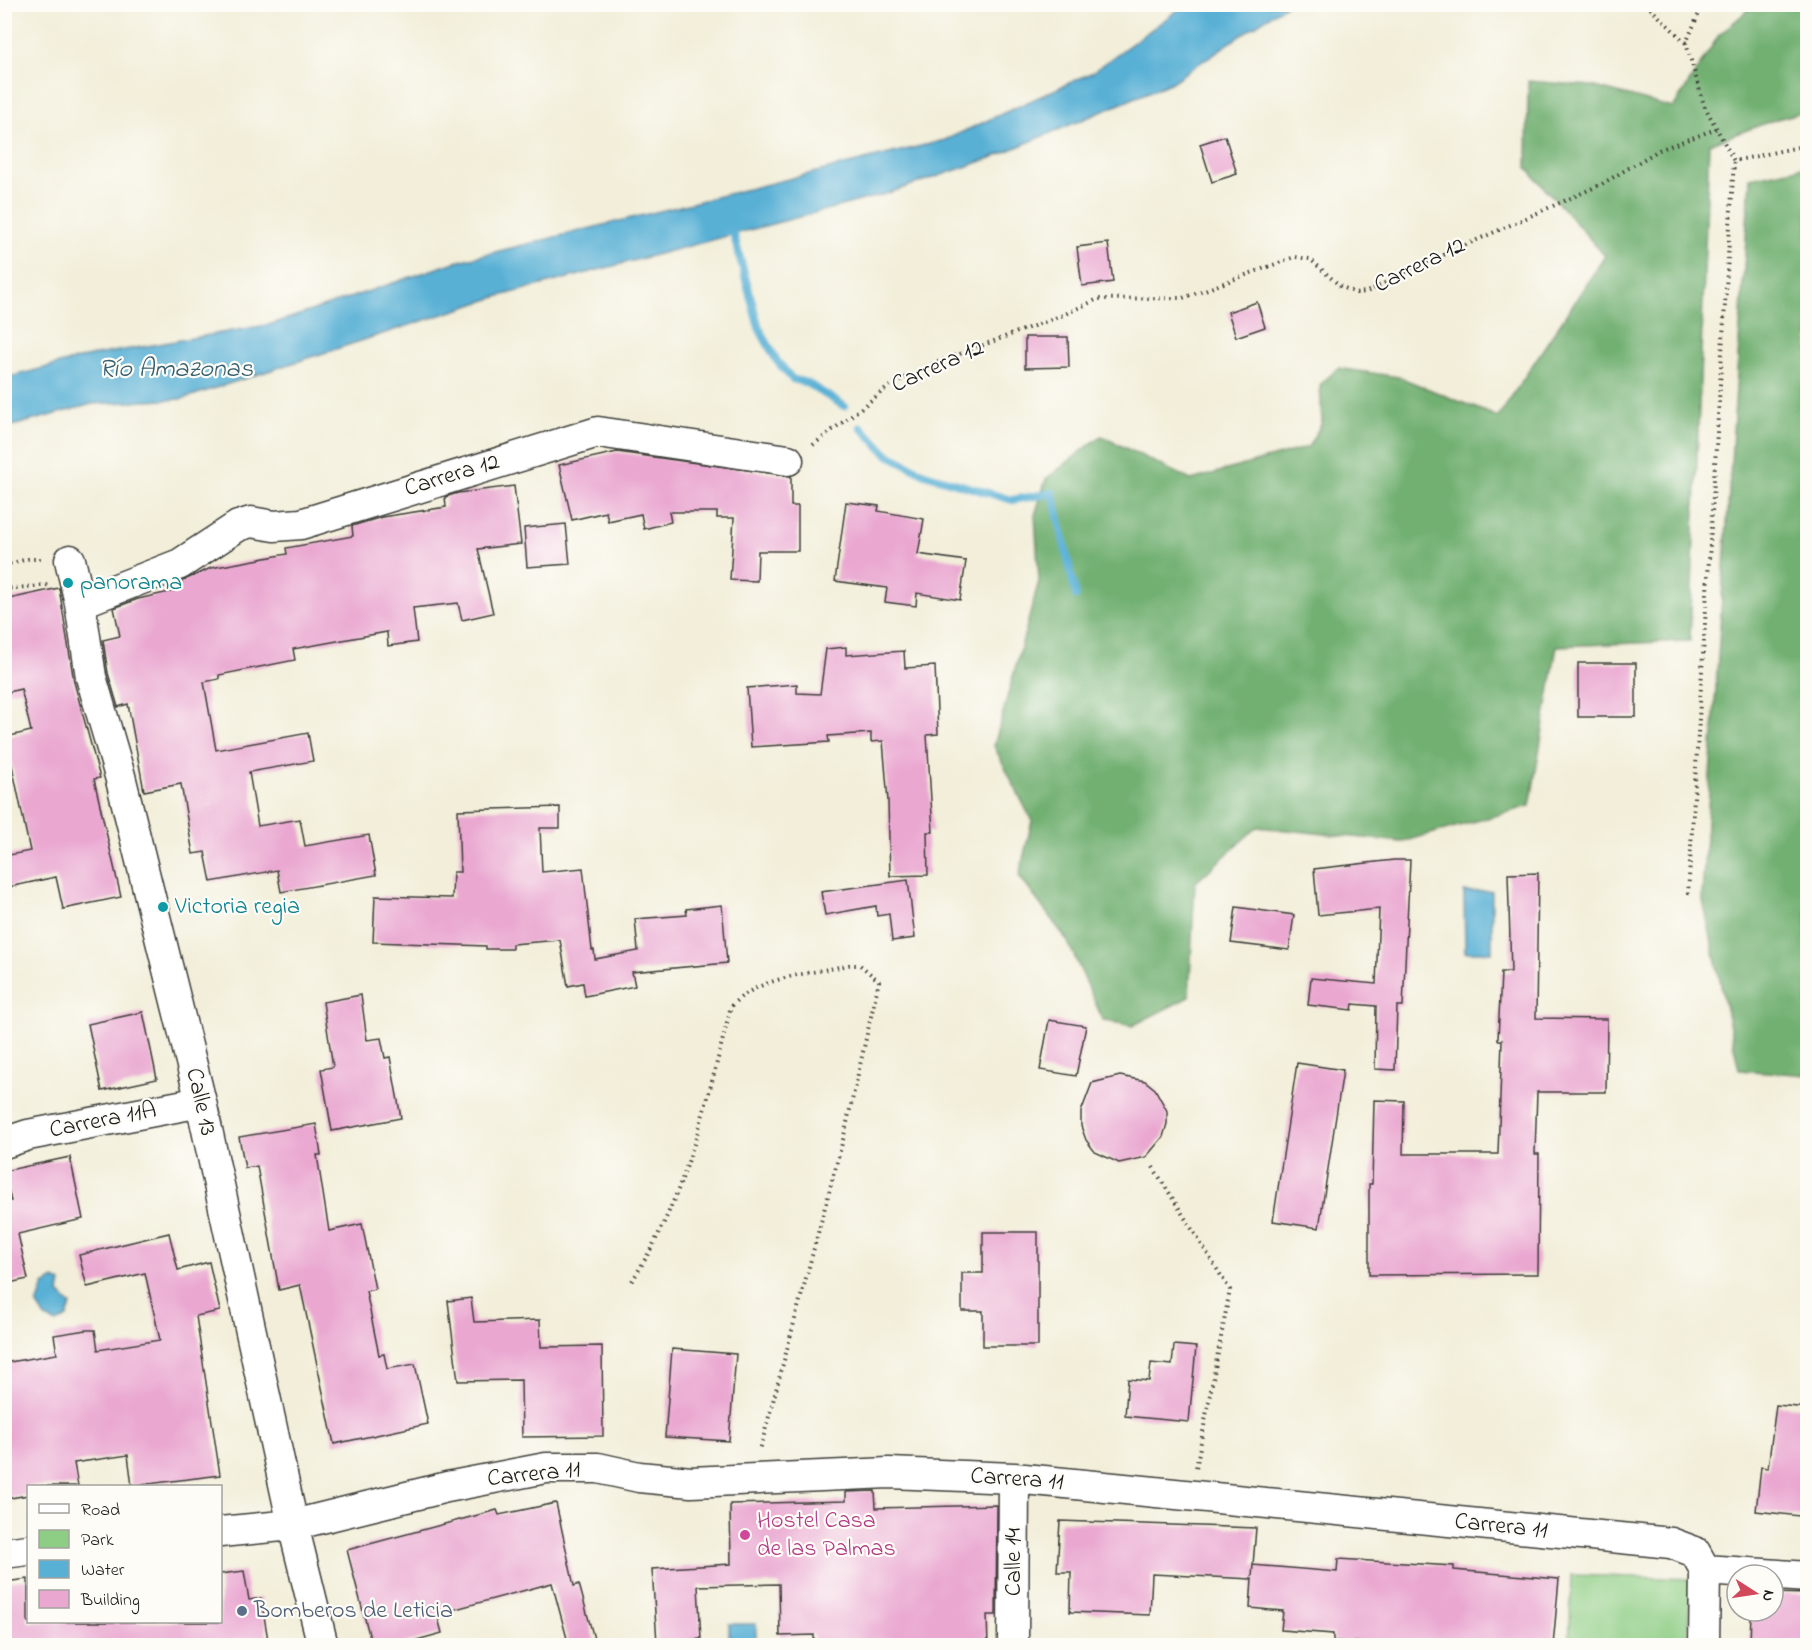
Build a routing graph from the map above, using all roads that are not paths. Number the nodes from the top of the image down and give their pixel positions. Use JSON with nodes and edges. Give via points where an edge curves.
{"nodes":[{"id":1,"x":788,"y":460,"type":"road end"},
{"id":2,"x":75,"y":582,"type":"joint"},
{"id":3,"x":201,"y":1102,"type":"junction"},
{"id":4,"x":4,"y":1143,"type":"edge"},
{"id":5,"x":1014,"y":1479,"type":"junction"},
{"id":6,"x":293,"y":1526,"type":"junction"},
{"id":7,"x":222,"y":1532,"type":"edge"},
{"id":8,"x":27,"y":1550,"type":"edge"},
{"id":9,"x":4,"y":1553,"type":"edge"},
{"id":10,"x":1705,"y":1570,"type":"junction"},
{"id":11,"x":1808,"y":1577,"type":"edge"},
{"id":12,"x":323,"y":1646,"type":"edge"},
{"id":13,"x":1013,"y":1646,"type":"edge"},
{"id":14,"x":1704,"y":1646,"type":"edge"}],
"edges":[{"from":1,"to":2,"type":"street","name":"Carrera 12","via":[[598,432],[301,524],[274,526],[251,522],[238,526],[180,564]]},
{"from":2,"to":3,"type":"street","name":"Calle 13","via":[[90,677],[120,776]]},
{"from":3,"to":4,"type":"street","name":"Carrera 11A"},
{"from":3,"to":6,"type":"street","name":"Calle 13"},
{"from":5,"to":6,"type":"street","name":"Carrera 11","via":[[889,1473],[691,1482],[598,1468],[546,1468],[447,1487]]},
{"from":5,"to":10,"type":"street","name":"Carrera 11","via":[[1671,1543],[1695,1552]]},
{"from":5,"to":13,"type":"street","name":"Calle 14"},
{"from":6,"to":7,"type":"street","name":"Carrera 11"},
{"from":6,"to":12,"type":"street","name":"Calle 13"},
{"from":8,"to":9,"type":"street"},
{"from":10,"to":11,"type":"street"},
{"from":10,"to":14,"type":"street"}]}
